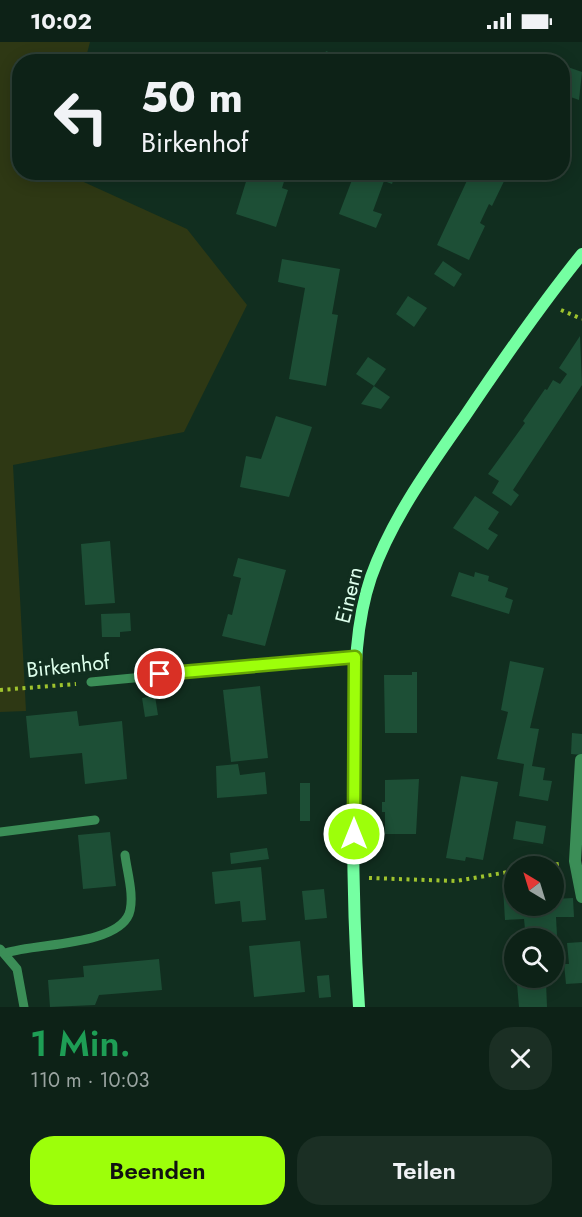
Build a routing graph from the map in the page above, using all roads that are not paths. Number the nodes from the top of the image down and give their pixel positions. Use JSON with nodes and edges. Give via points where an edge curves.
{"nodes":[{"id":1,"x":582,"y":254,"type":"edge"},
{"id":2,"x":355,"y":657,"type":"junction"},
{"id":3,"x":91,"y":682,"type":"road end"},
{"id":4,"x":581,"y":760,"type":"edge"},
{"id":5,"x":95,"y":820,"type":"dead end"},
{"id":6,"x":0,"y":832,"type":"edge"},
{"id":7,"x":125,"y":855,"type":"dead end"},
{"id":8,"x":582,"y":897,"type":"edge"},
{"id":9,"x":3,"y":951,"type":"edge"},
{"id":10,"x":24,"y":1007,"type":"edge"},
{"id":11,"x":359,"y":1007,"type":"edge"}],
"edges":[{"from":1,"to":2,"type":"main road","name":"Einern","via":[[536,312],[417,486],[386,541],[365,597]]},
{"from":2,"to":3,"type":"lane","name":"Birkenhof"},
{"from":2,"to":11,"type":"main road","name":"Einern","via":[[354,878]]},
{"from":4,"to":8,"type":"street","via":[[575,861]]},
{"from":5,"to":6,"type":"lane"},
{"from":7,"to":9,"type":"lane","via":[[131,902],[128,915],[117,929],[96,938]]},
{"from":9,"to":10,"type":"lane","via":[[17,969]]}]}
